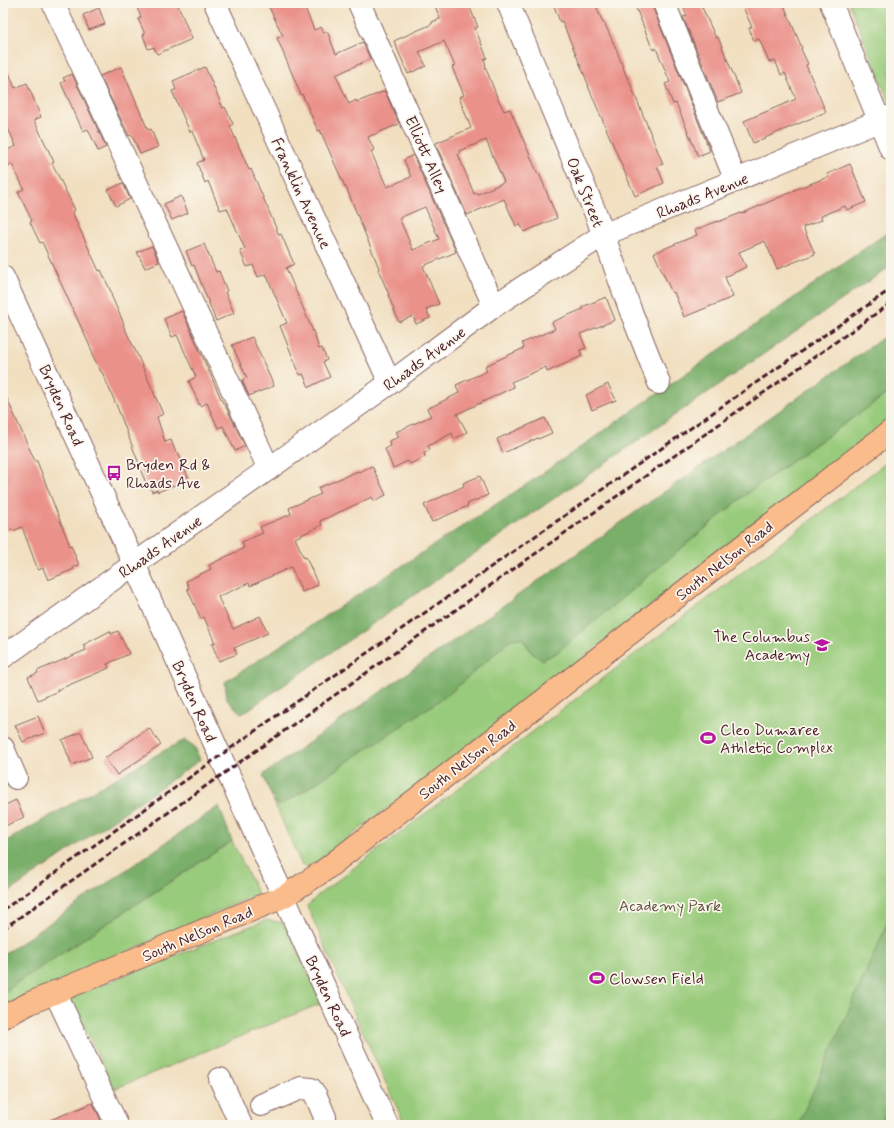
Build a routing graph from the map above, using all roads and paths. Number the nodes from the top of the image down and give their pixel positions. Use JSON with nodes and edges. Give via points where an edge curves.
{"nodes":[{"id":1,"x":53,"y":3,"type":"edge"},
{"id":2,"x":215,"y":3,"type":"edge"},
{"id":3,"x":359,"y":3,"type":"edge"},
{"id":4,"x":508,"y":3,"type":"edge"},
{"id":5,"x":664,"y":3,"type":"edge"},
{"id":6,"x":831,"y":3,"type":"edge"},
{"id":7,"x":885,"y":118,"type":"edge"},
{"id":8,"x":891,"y":149,"type":"edge"},
{"id":9,"x":736,"y":180,"type":"junction"},
{"id":10,"x":603,"y":235,"type":"junction"},
{"id":11,"x":3,"y":276,"type":"edge"},
{"id":12,"x":494,"y":306,"type":"junction"},
{"id":13,"x":390,"y":383,"type":"junction"},
{"id":14,"x":659,"y":383,"type":"dead end"},
{"id":15,"x":891,"y":431,"type":"edge"},
{"id":16,"x":269,"y":469,"type":"junction"},
{"id":17,"x":134,"y":564,"type":"junction"},
{"id":18,"x":3,"y":657,"type":"edge"},
{"id":19,"x":3,"y":748,"type":"edge"},
{"id":20,"x":16,"y":778,"type":"dead end"},
{"id":21,"x":283,"y":897,"type":"junction"},
{"id":22,"x":55,"y":992,"type":"junction"},
{"id":23,"x":3,"y":1017,"type":"edge"},
{"id":24,"x":220,"y":1079,"type":"dead end"},
{"id":25,"x":261,"y":1105,"type":"dead end"},
{"id":26,"x":326,"y":1122,"type":"edge"},
{"id":27,"x":116,"y":1125,"type":"edge"},
{"id":28,"x":241,"y":1125,"type":"edge"},
{"id":29,"x":387,"y":1125,"type":"edge"}],
"edges":[{"from":1,"to":16,"type":"street"},
{"from":2,"to":13,"type":"street","name":"Franklin Avenue"},
{"from":3,"to":12,"type":"street","name":"Elliott Alley"},
{"from":4,"to":10,"type":"street","name":"Oak Street"},
{"from":5,"to":9,"type":"street"},
{"from":6,"to":7,"type":"street"},
{"from":7,"to":8,"type":"street"},
{"from":7,"to":9,"type":"street","name":"Rhoads Avenue"},
{"from":9,"to":10,"type":"street","name":"Rhoads Avenue"},
{"from":10,"to":12,"type":"street","name":"Rhoads Avenue"},
{"from":10,"to":14,"type":"street","name":"Oak Street"},
{"from":11,"to":17,"type":"street","name":"Bryden Road"},
{"from":12,"to":13,"type":"street","name":"Rhoads Avenue"},
{"from":13,"to":16,"type":"street","name":"Rhoads Avenue"},
{"from":15,"to":21,"type":"main road","name":"South Nelson Road","via":[[328,867]]},
{"from":16,"to":17,"type":"street","name":"Rhoads Avenue"},
{"from":17,"to":18,"type":"street","name":"Rhoads Avenue"},
{"from":17,"to":21,"type":"street","name":"Bryden Road"},
{"from":19,"to":20,"type":"street"},
{"from":21,"to":22,"type":"main road","name":"South Nelson Road"},
{"from":21,"to":29,"type":"street","name":"Bryden Road"},
{"from":22,"to":23,"type":"main road","name":"South Nelson Road"},
{"from":22,"to":27,"type":"street"},
{"from":24,"to":28,"type":"street"},
{"from":25,"to":26,"type":"street","via":[[301,1088],[311,1089]]}]}
